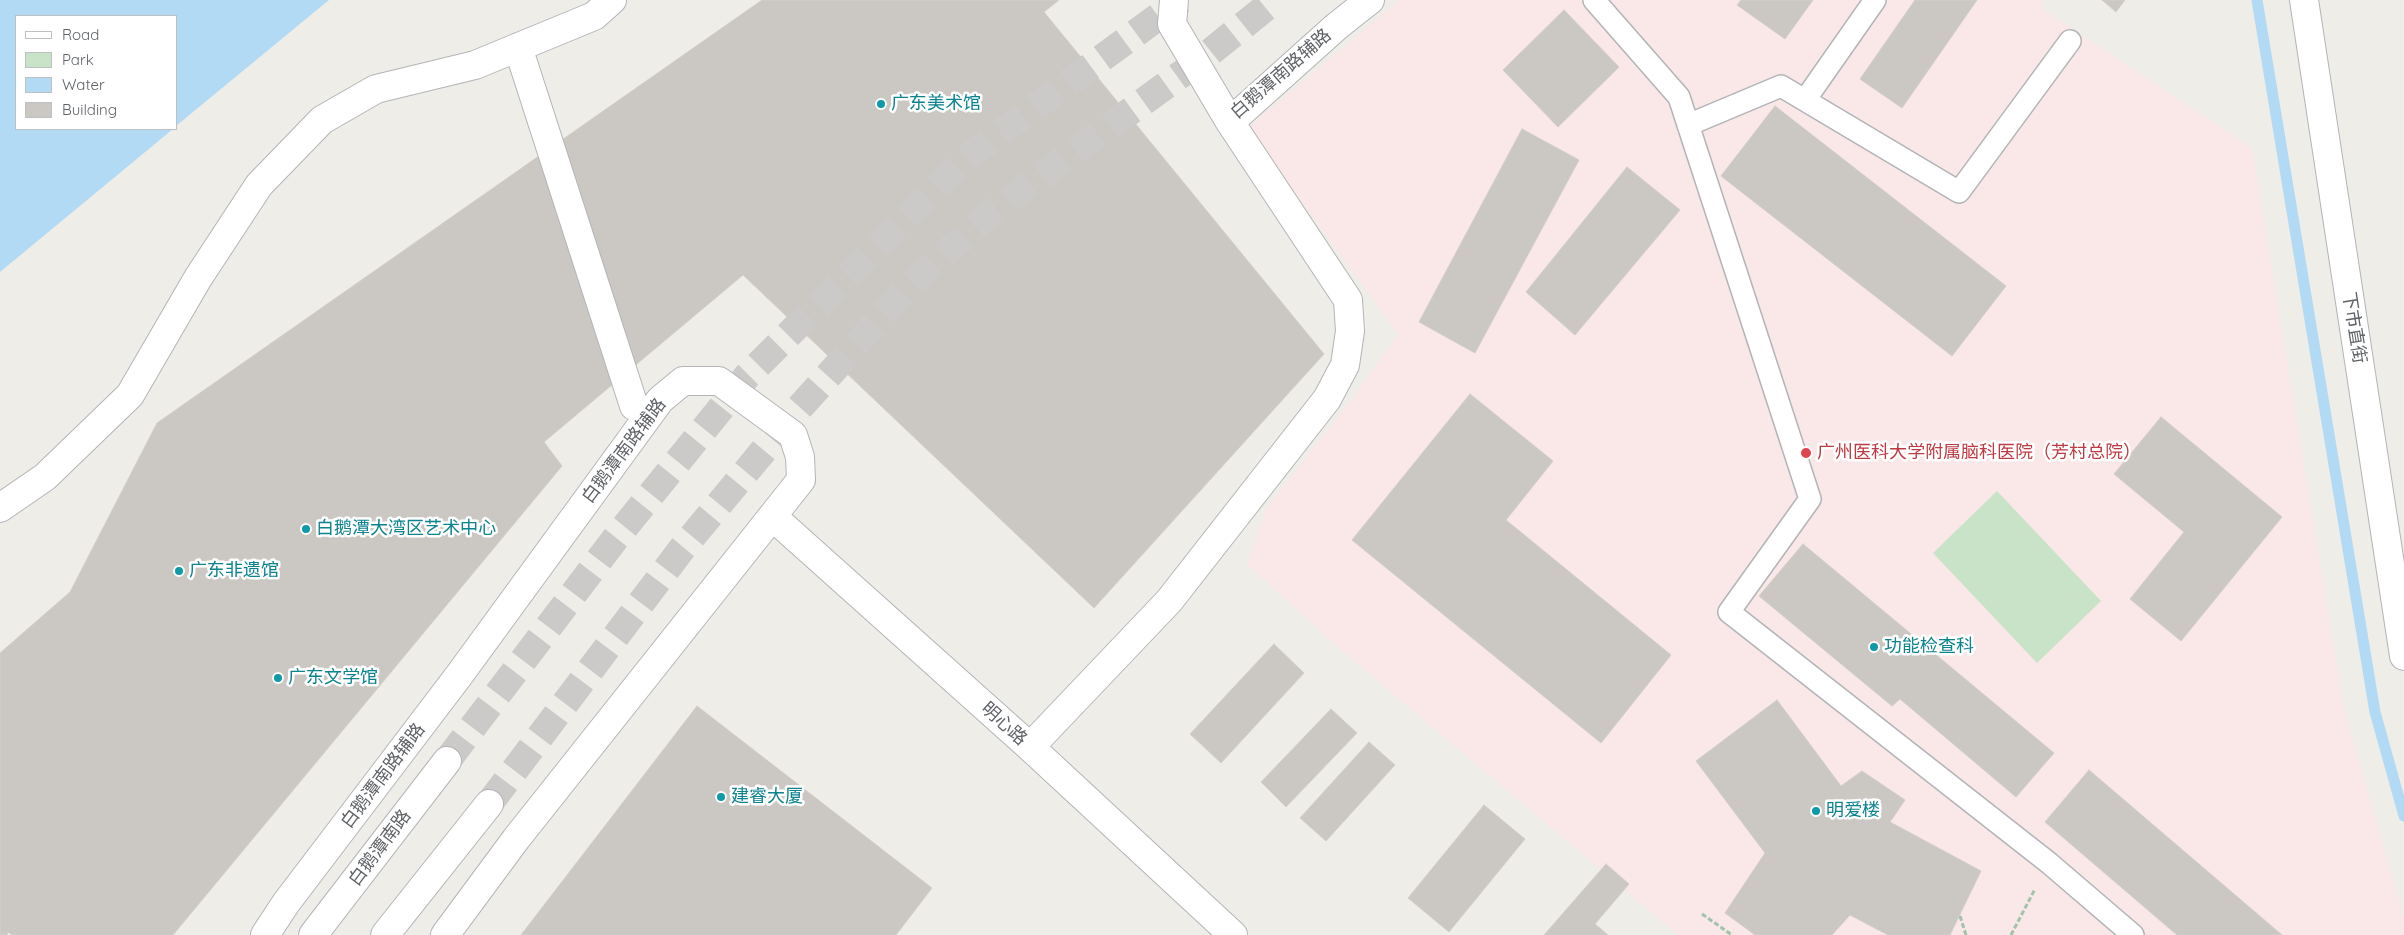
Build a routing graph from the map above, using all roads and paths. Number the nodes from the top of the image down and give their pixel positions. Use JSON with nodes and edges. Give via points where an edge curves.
{"nodes":[{"id":1,"x":612,"y":0,"type":"edge"},
{"id":2,"x":1174,"y":0,"type":"edge"},
{"id":3,"x":1370,"y":0,"type":"edge"},
{"id":4,"x":1594,"y":0,"type":"edge"},
{"id":5,"x":1875,"y":0,"type":"edge"},
{"id":6,"x":2304,"y":0,"type":"edge"},
{"id":7,"x":2070,"y":41,"type":"dead end"},
{"id":8,"x":518,"y":47,"type":"junction"},
{"id":9,"x":1805,"y":100,"type":"junction"},
{"id":10,"x":1230,"y":122,"type":"junction"},
{"id":11,"x":1688,"y":124,"type":"junction"},
{"id":12,"x":634,"y":406,"type":"dead end"},
{"id":13,"x":0,"y":508,"type":"edge"},
{"id":14,"x":773,"y":517,"type":"junction"},
{"id":15,"x":2404,"y":656,"type":"edge"},
{"id":16,"x":1030,"y":747,"type":"junction"},
{"id":17,"x":447,"y":761,"type":"tunnel mouth"},
{"id":18,"x":489,"y":804,"type":"tunnel mouth"},
{"id":19,"x":2049,"y":863,"type":"junction"},
{"id":20,"x":1702,"y":914,"type":"dead end"},
{"id":21,"x":1960,"y":916,"type":"dead end"},
{"id":22,"x":265,"y":935,"type":"edge"},
{"id":23,"x":314,"y":935,"type":"edge"},
{"id":24,"x":385,"y":935,"type":"edge"},
{"id":25,"x":445,"y":935,"type":"edge"},
{"id":26,"x":1233,"y":935,"type":"edge"},
{"id":27,"x":1732,"y":935,"type":"edge"},
{"id":28,"x":1966,"y":935,"type":"edge"},
{"id":29,"x":2011,"y":935,"type":"edge"},
{"id":30,"x":2133,"y":935,"type":"edge"}],
"edges":[{"from":1,"to":8,"type":"street","via":[[594,16]]},
{"from":2,"to":10,"type":"street","name":"白鹅潭南路辅路","via":[[1172,24]]},
{"from":3,"to":10,"type":"street","name":"白鹅潭南路辅路","via":[[1336,26]]},
{"from":4,"to":11,"type":"lane","via":[[1679,97]]},
{"from":5,"to":9,"type":"lane"},
{"from":6,"to":15,"type":"street","name":"下市直街"},
{"from":7,"to":9,"type":"lane","via":[[1959,192]]},
{"from":8,"to":12,"type":"street"},
{"from":8,"to":13,"type":"street","via":[[475,64],[376,89],[322,120],[259,185],[198,278],[130,395],[45,477]]},
{"from":9,"to":11,"type":"lane","via":[[1781,86]]},
{"from":10,"to":16,"type":"street","via":[[1348,300],[1350,331],[1345,365],[1327,399],[1169,601]]},
{"from":11,"to":19,"type":"lane","via":[[1810,499],[1729,612]]},
{"from":14,"to":16,"type":"street","name":"明心路"},
{"from":14,"to":22,"type":"street","name":"白鹅潭南路辅路","via":[[801,480],[800,457],[793,435],[719,381],[683,381],[660,400]]},
{"from":14,"to":25,"type":"street","name":"白鹅潭南路辅路","via":[[516,839]]},
{"from":16,"to":26,"type":"street","name":"明心路"},
{"from":17,"to":23,"type":"street","name":"白鹅潭南路"},
{"from":18,"to":24,"type":"street"},
{"from":19,"to":29,"type":"path"},
{"from":19,"to":30,"type":"lane"},
{"from":20,"to":27,"type":"path"},
{"from":21,"to":28,"type":"path"}]}
